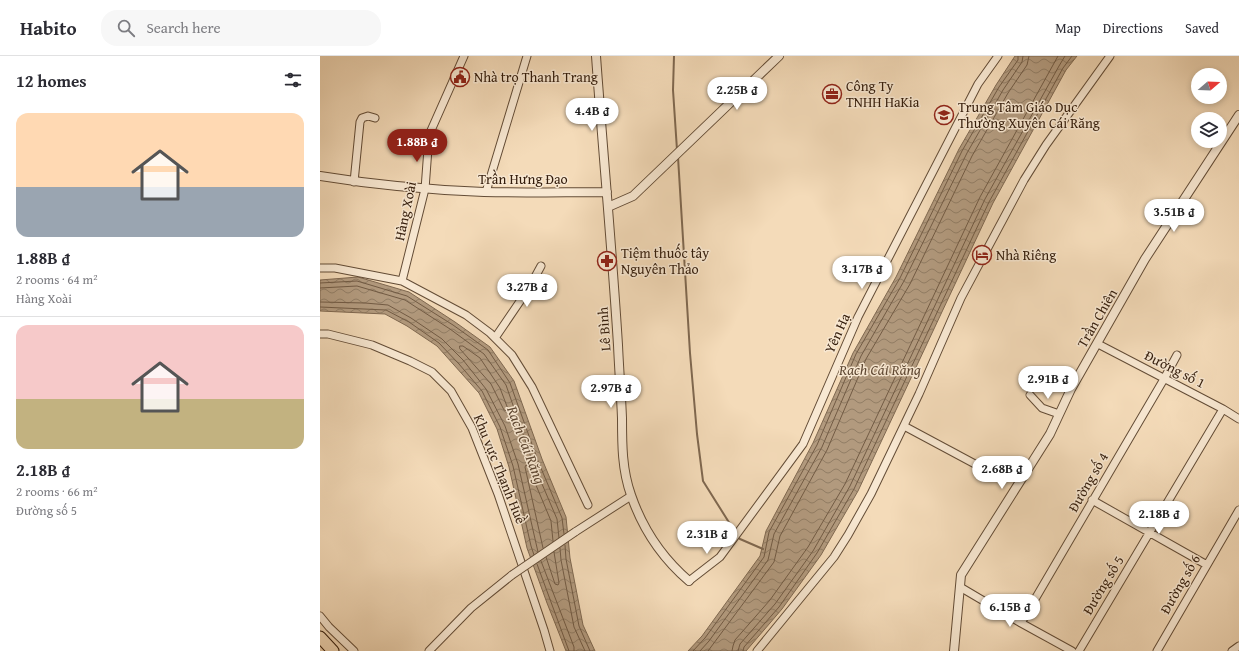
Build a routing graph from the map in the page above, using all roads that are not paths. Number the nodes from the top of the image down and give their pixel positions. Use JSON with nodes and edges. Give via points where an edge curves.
{"nodes":[{"id":1,"x":464,"y":56,"type":"edge"},
{"id":2,"x":527,"y":56,"type":"edge"},
{"id":3,"x":596,"y":56,"type":"edge"},
{"id":4,"x":779,"y":56,"type":"edge"},
{"id":5,"x":998,"y":56,"type":"edge"},
{"id":6,"x":1110,"y":56,"type":"edge"},
{"id":7,"x":1239,"y":115,"type":"edge"},
{"id":8,"x":374,"y":118,"type":"dead end"},
{"id":9,"x":320,"y":176,"type":"edge"},
{"id":10,"x":354,"y":182,"type":"junction"},
{"id":11,"x":425,"y":189,"type":"junction"},
{"id":12,"x":486,"y":192,"type":"junction"},
{"id":13,"x":607,"y":192,"type":"junction"},
{"id":14,"x":608,"y":207,"type":"junction"},
{"id":15,"x":541,"y":266,"type":"dead end"},
{"id":16,"x":320,"y":268,"type":"edge"},
{"id":17,"x":402,"y":281,"type":"junction"},
{"id":18,"x":320,"y":334,"type":"edge"},
{"id":19,"x":495,"y":338,"type":"junction"},
{"id":20,"x":1098,"y":344,"type":"junction"},
{"id":21,"x":1177,"y":355,"type":"dead end"},
{"id":22,"x":1164,"y":379,"type":"junction"},
{"id":23,"x":1030,"y":395,"type":"dead end"},
{"id":24,"x":1223,"y":409,"type":"junction"},
{"id":25,"x":1059,"y":414,"type":"junction"},
{"id":26,"x":1239,"y":419,"type":"edge"},
{"id":27,"x":904,"y":426,"type":"junction"},
{"id":28,"x":1001,"y":476,"type":"dead end"},
{"id":29,"x":631,"y":496,"type":"junction"},
{"id":30,"x":1092,"y":500,"type":"junction"},
{"id":31,"x":588,"y":505,"type":"dead end"},
{"id":32,"x":1239,"y":510,"type":"edge"},
{"id":33,"x":1150,"y":532,"type":"junction"},
{"id":34,"x":1207,"y":565,"type":"junction"},
{"id":35,"x":689,"y":581,"type":"joint"},
{"id":36,"x":960,"y":587,"type":"junction"},
{"id":37,"x":320,"y":616,"type":"edge"},
{"id":38,"x":1021,"y":623,"type":"junction"},
{"id":39,"x":320,"y":637,"type":"edge"},
{"id":40,"x":1239,"y":646,"type":"edge"},
{"id":41,"x":333,"y":651,"type":"edge"},
{"id":42,"x":354,"y":651,"type":"edge"},
{"id":43,"x":429,"y":651,"type":"edge"},
{"id":44,"x":550,"y":651,"type":"edge"},
{"id":45,"x":757,"y":651,"type":"edge"},
{"id":46,"x":954,"y":651,"type":"edge"},
{"id":47,"x":1072,"y":651,"type":"edge"},
{"id":48,"x":1079,"y":651,"type":"edge"},
{"id":49,"x":1156,"y":651,"type":"edge"},
{"id":50,"x":1232,"y":651,"type":"edge"}],
"edges":[{"from":1,"to":11,"type":"street","name":"Hàng Xoài","via":[[429,135]]},
{"from":2,"to":12,"type":"street"},
{"from":3,"to":13,"type":"street","name":"Lê Bình"},
{"from":4,"to":14,"type":"street","via":[[633,196]]},
{"from":5,"to":35,"type":"street","name":"Yên Hạ","via":[[978,84],[858,317],[803,444],[720,557]]},
{"from":6,"to":27,"type":"street","via":[[1024,180],[961,298]]},
{"from":7,"to":20,"type":"street","name":"Trần Chiên","via":[[1145,259]]},
{"from":8,"to":10,"type":"street","via":[[368,116],[360,122]]},
{"from":9,"to":10,"type":"street","name":"Trần Hưng Đạo"},
{"from":10,"to":11,"type":"street","name":"Trần Hưng Đạo"},
{"from":11,"to":12,"type":"street","name":"Trần Hưng Đạo"},
{"from":11,"to":17,"type":"street","name":"Hàng Xoài"},
{"from":12,"to":13,"type":"street","name":"Trần Hưng Đạo"},
{"from":13,"to":14,"type":"street","name":"Lê Bình"},
{"from":14,"to":29,"type":"street","name":"Lê Bình","via":[[622,454]]},
{"from":15,"to":19,"type":"street"},
{"from":16,"to":17,"type":"street","via":[[335,268]]},
{"from":17,"to":19,"type":"street","via":[[466,315]]},
{"from":18,"to":44,"type":"street","name":"Khu vực Thạnh Huề","via":[[372,345],[410,361],[432,372],[451,391],[472,428],[495,487]]},
{"from":19,"to":31,"type":"street","via":[[512,355],[532,387]]},
{"from":20,"to":22,"type":"street","name":"Đường số 1"},
{"from":20,"to":25,"type":"street","name":"Trần Chiên"},
{"from":21,"to":22,"type":"street","name":"Đường số 4"},
{"from":22,"to":24,"type":"street","name":"Đường số 1"},
{"from":22,"to":30,"type":"street","name":"Đường số 4"},
{"from":23,"to":25,"type":"street","via":[[1042,408]]},
{"from":24,"to":26,"type":"street","name":"Đường số 1"},
{"from":24,"to":33,"type":"street","name":"Đường số 5"},
{"from":25,"to":36,"type":"street","name":"Trần Chiên","via":[[1050,434],[960,575]]},
{"from":27,"to":28,"type":"street"},
{"from":27,"to":45,"type":"street","via":[[848,536],[834,557]]},
{"from":29,"to":35,"type":"street","name":"Lê Bình","via":[[653,543]]},
{"from":29,"to":43,"type":"street","bridge":true,"via":[[512,574],[471,608]]},
{"from":30,"to":33,"type":"street"},
{"from":30,"to":38,"type":"street","name":"Đường số 4"},
{"from":32,"to":34,"type":"street","name":"Đường số 6"},
{"from":33,"to":34,"type":"street"},
{"from":33,"to":48,"type":"street","name":"Đường số 5"},
{"from":34,"to":49,"type":"street","name":"Đường số 6"},
{"from":36,"to":38,"type":"street"},
{"from":36,"to":46,"type":"street","name":"Trần Chiên"},
{"from":37,"to":42,"type":"street"},
{"from":38,"to":47,"type":"street"},
{"from":39,"to":41,"type":"highway"},
{"from":40,"to":50,"type":"street"}]}
